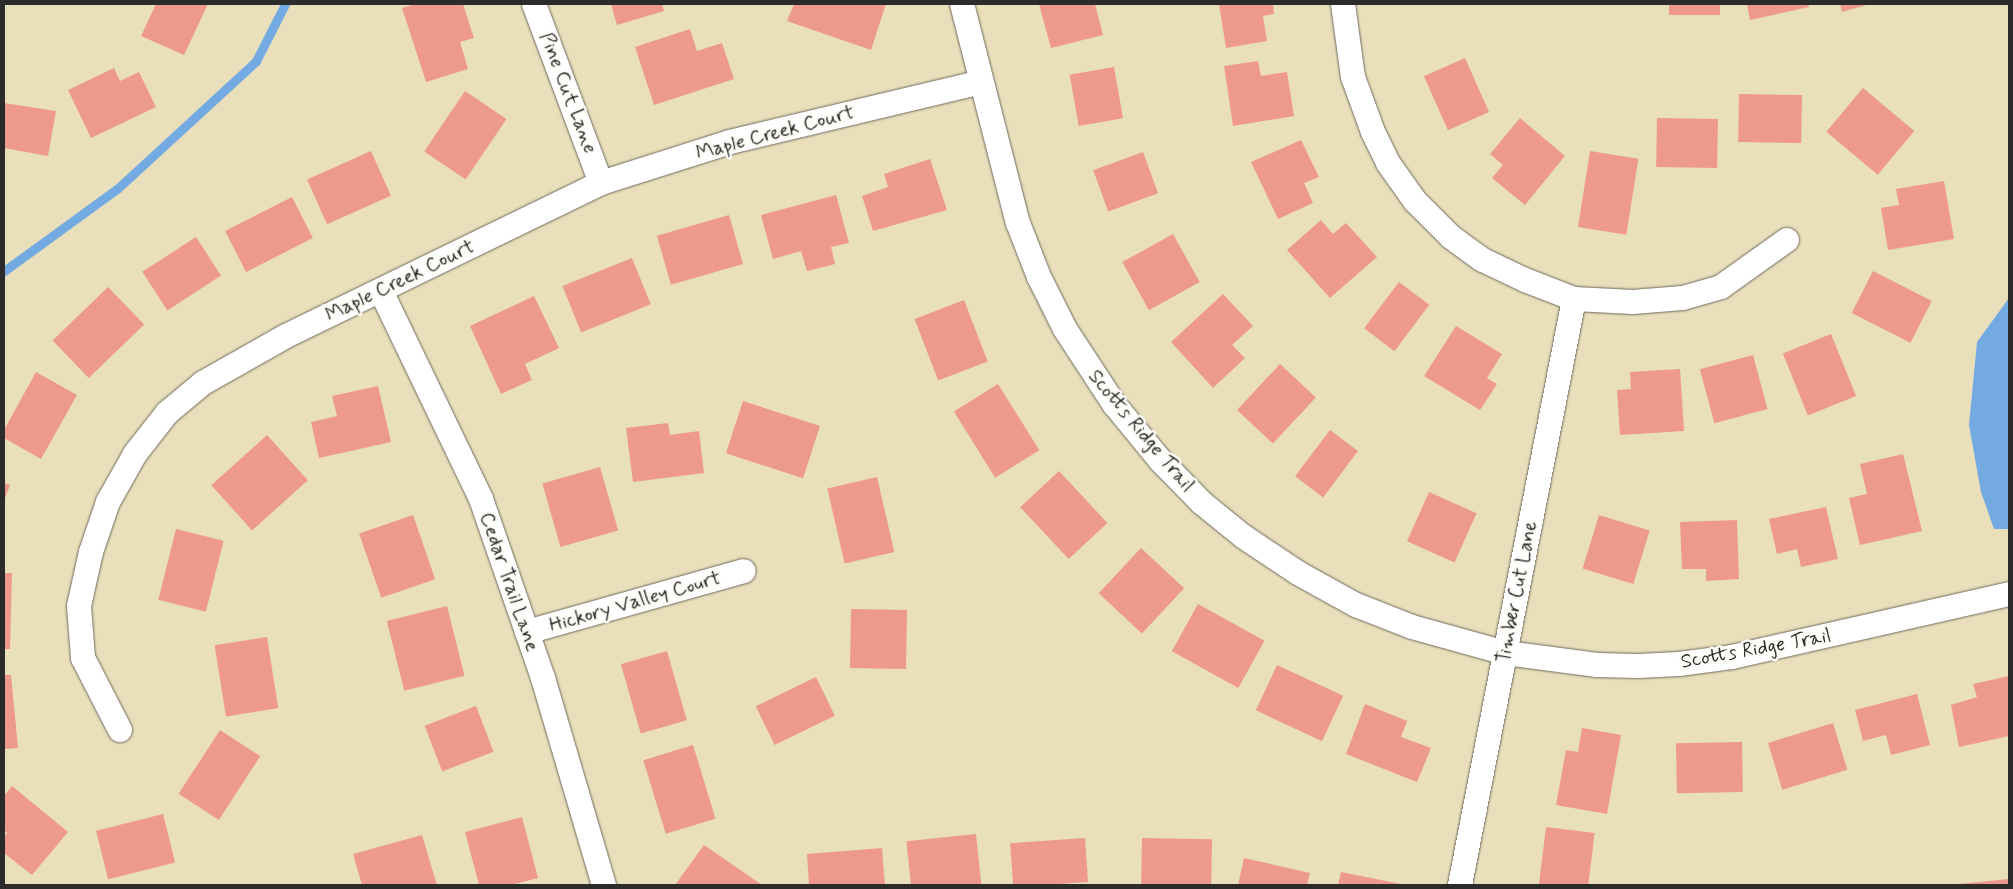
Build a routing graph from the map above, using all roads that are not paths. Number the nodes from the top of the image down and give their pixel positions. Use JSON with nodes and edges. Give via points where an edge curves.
{"nodes":[{"id":1,"x":534,"y":4,"type":"edge"},
{"id":2,"x":962,"y":4,"type":"edge"},
{"id":3,"x":1343,"y":4,"type":"edge"},
{"id":4,"x":981,"y":82,"type":"junction"},
{"id":5,"x":601,"y":183,"type":"junction"},
{"id":6,"x":1787,"y":240,"type":"dead end"},
{"id":7,"x":381,"y":291,"type":"junction"},
{"id":8,"x":1574,"y":299,"type":"junction"},
{"id":9,"x":744,"y":571,"type":"dead end"},
{"id":10,"x":2009,"y":594,"type":"edge"},
{"id":11,"x":527,"y":632,"type":"junction"},
{"id":12,"x":1506,"y":653,"type":"junction"},
{"id":13,"x":120,"y":730,"type":"dead end"},
{"id":14,"x":604,"y":885,"type":"edge"},
{"id":15,"x":1460,"y":885,"type":"edge"}],
"edges":[{"from":1,"to":5,"type":"street","name":"Pine Cut Lane"},
{"from":2,"to":4,"type":"street","name":"Scotts Ridge Trail"},
{"from":3,"to":8,"type":"street","via":[[1353,77],[1362,105],[1388,164],[1414,201],[1451,237],[1483,260]]},
{"from":4,"to":5,"type":"street","name":"Maple Creek Court","via":[[730,142]]},
{"from":4,"to":12,"type":"street","name":"Scotts Ridge Trail","via":[[1018,223],[1039,277],[1087,367],[1160,460],[1202,503],[1244,537],[1298,573],[1356,605],[1412,627]]},
{"from":5,"to":7,"type":"street","name":"Maple Creek Court"},
{"from":6,"to":8,"type":"street","via":[[1721,287],[1684,298],[1633,302]]},
{"from":7,"to":11,"type":"street","name":"Cedar Trail Lane","via":[[481,499]]},
{"from":7,"to":13,"type":"street","name":"Maple Creek Court","via":[[286,336],[203,383],[167,413],[134,454],[108,502],[90,552],[79,606],[83,658]]},
{"from":8,"to":12,"type":"street","name":"Timber Cut Lane"},
{"from":9,"to":11,"type":"street","name":"Hickory Valley Court"},
{"from":10,"to":12,"type":"street","name":"Scotts Ridge Trail","via":[[1779,648],[1679,664],[1597,665]]},
{"from":11,"to":14,"type":"street","name":"Cedar Trail Lane"},
{"from":12,"to":15,"type":"street","name":"Timber Cut Lane"}]}
